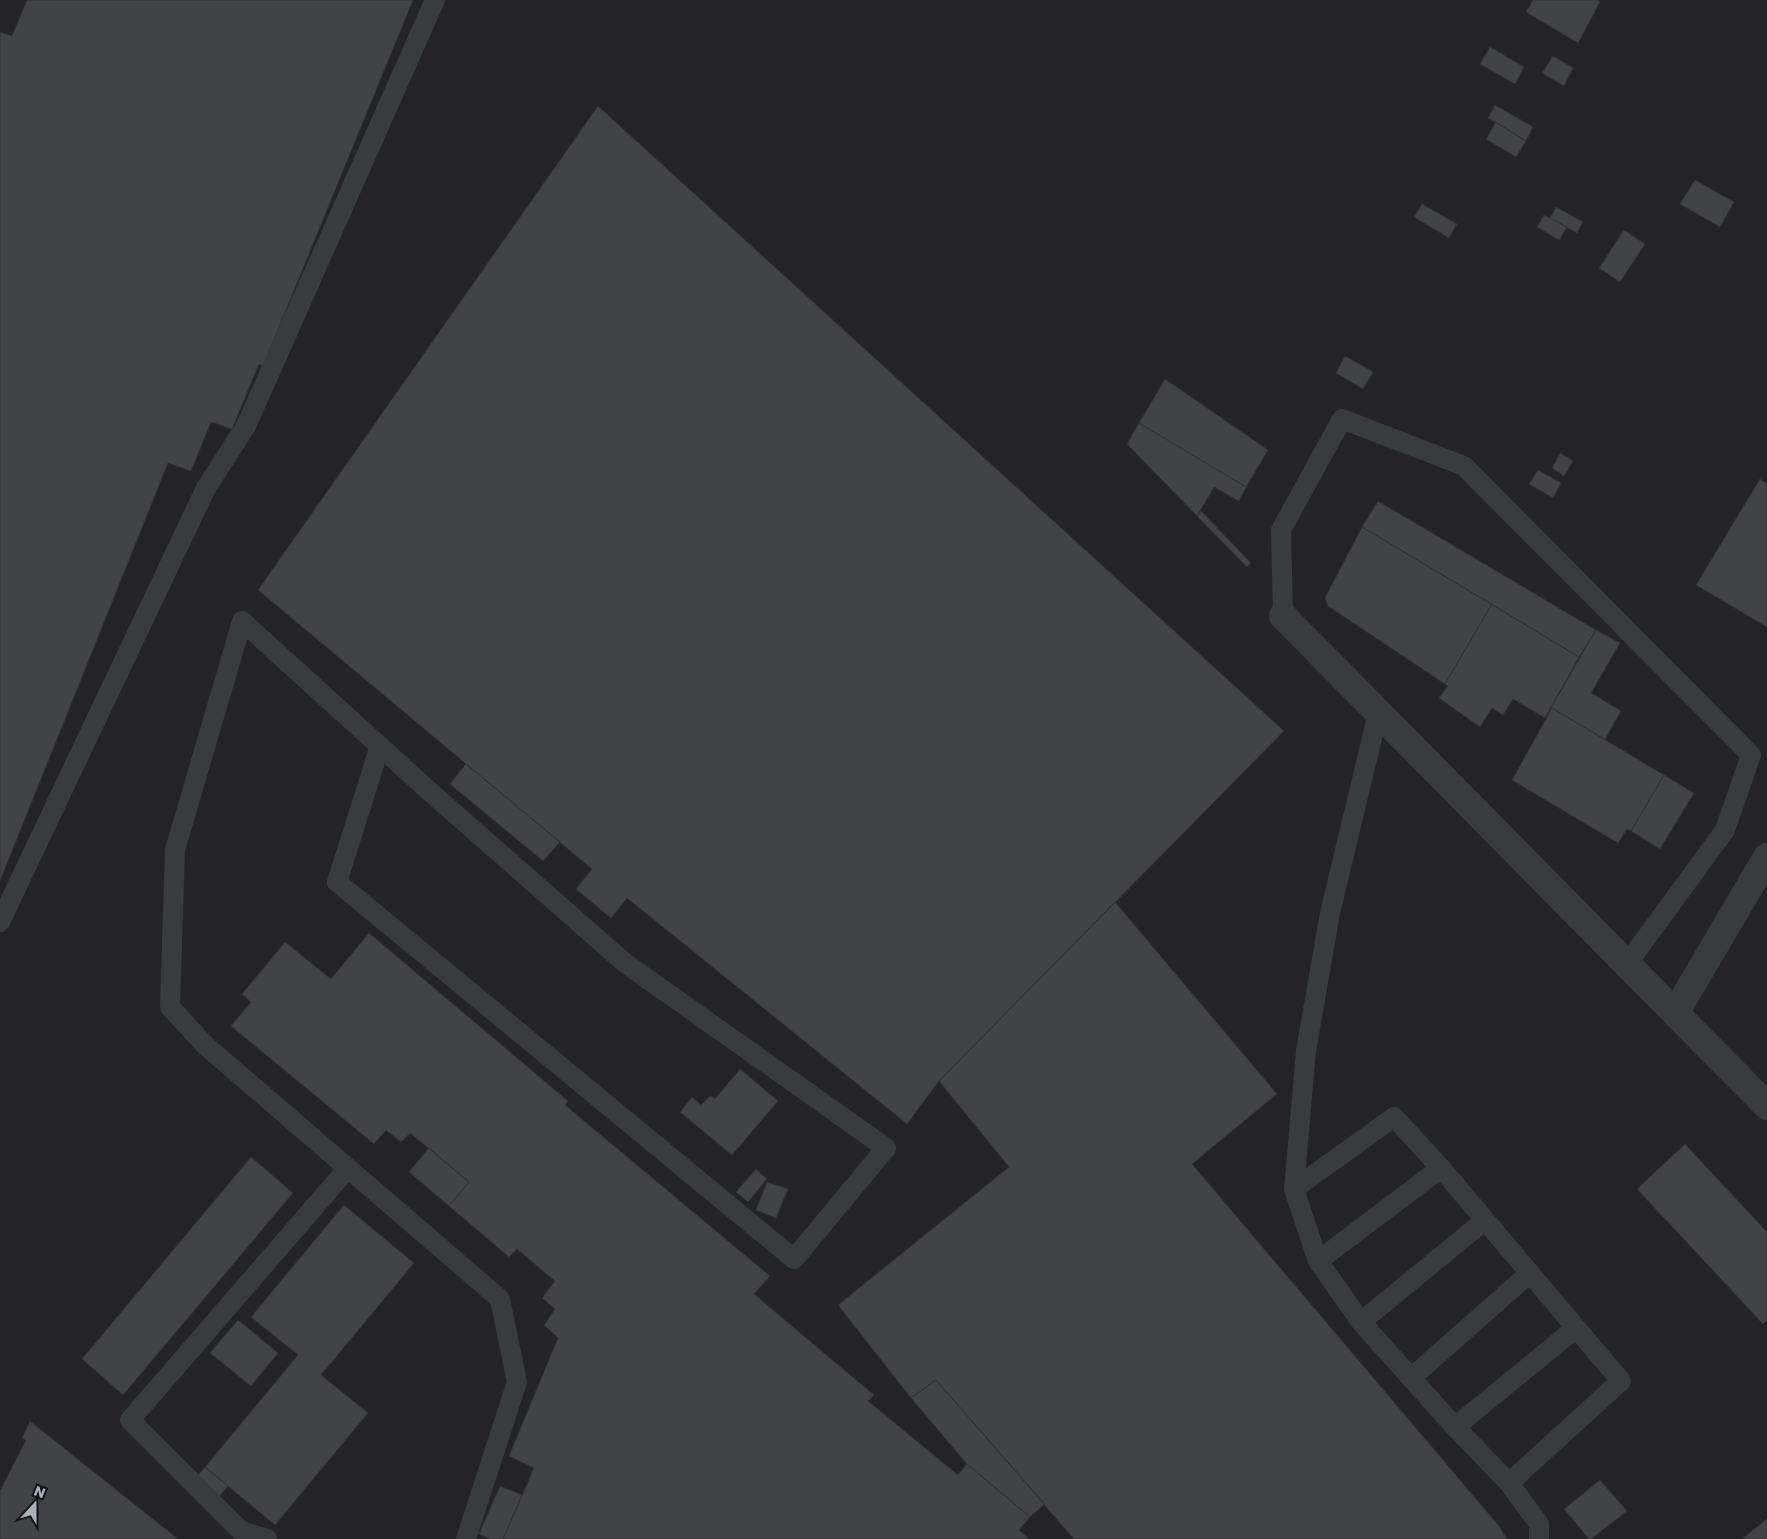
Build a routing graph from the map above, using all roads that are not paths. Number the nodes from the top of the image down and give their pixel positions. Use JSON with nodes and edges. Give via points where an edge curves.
{"nodes":[{"id":1,"x":435,"y":0,"type":"edge"},
{"id":2,"x":1283,"y":616,"type":"joint"},
{"id":3,"x":1378,"y":713,"type":"junction"},
{"id":4,"x":380,"y":746,"type":"junction"},
{"id":5,"x":1767,"y":856,"type":"edge"},
{"id":6,"x":0,"y":922,"type":"edge"},
{"id":7,"x":1626,"y":964,"type":"junction"},
{"id":8,"x":1675,"y":1014,"type":"junction"},
{"id":9,"x":1767,"y":1106,"type":"edge"},
{"id":10,"x":348,"y":1168,"type":"junction"},
{"id":11,"x":1441,"y":1168,"type":"junction"},
{"id":12,"x":1294,"y":1189,"type":"junction"},
{"id":13,"x":1484,"y":1221,"type":"junction"},
{"id":14,"x":1318,"y":1261,"type":"junction"},
{"id":15,"x":1530,"y":1273,"type":"junction"},
{"id":16,"x":1362,"y":1322,"type":"junction"},
{"id":17,"x":1576,"y":1328,"type":"junction"},
{"id":18,"x":1411,"y":1378,"type":"junction"},
{"id":19,"x":1455,"y":1427,"type":"junction"},
{"id":20,"x":1509,"y":1483,"type":"junction"},
{"id":21,"x":267,"y":1539,"type":"edge"},
{"id":22,"x":466,"y":1539,"type":"edge"},
{"id":23,"x":1540,"y":1539,"type":"edge"}],
"edges":[{"from":1,"to":6,"type":"lane","via":[[246,426],[206,488]]},
{"from":2,"to":3,"type":"street"},
{"from":2,"to":7,"type":"lane","via":[[1280,530],[1342,419],[1464,466],[1751,755],[1725,830]]},
{"from":3,"to":7,"type":"street"},
{"from":3,"to":12,"type":"lane","via":[[1330,913],[1306,1050]]},
{"from":4,"to":4,"type":"lane","via":[[625,963],[886,1148],[794,1259],[337,882]]},
{"from":4,"to":10,"type":"lane","via":[[242,621],[175,850],[170,1007],[206,1046]]},
{"from":5,"to":8,"type":"street"},
{"from":7,"to":8,"type":"street"},
{"from":8,"to":9,"type":"street"},
{"from":10,"to":21,"type":"lane","via":[[130,1420],[241,1531]]},
{"from":10,"to":22,"type":"lane","via":[[500,1299],[517,1382]]},
{"from":11,"to":12,"type":"lane","via":[[1394,1117]]},
{"from":11,"to":13,"type":"lane"},
{"from":11,"to":14,"type":"lane"},
{"from":12,"to":14,"type":"lane"},
{"from":13,"to":15,"type":"lane"},
{"from":13,"to":16,"type":"lane"},
{"from":14,"to":16,"type":"lane"},
{"from":15,"to":17,"type":"lane"},
{"from":15,"to":18,"type":"lane"},
{"from":16,"to":18,"type":"lane"},
{"from":17,"to":19,"type":"lane"},
{"from":17,"to":20,"type":"lane","via":[[1621,1381]]},
{"from":18,"to":19,"type":"lane"},
{"from":19,"to":20,"type":"lane"},
{"from":20,"to":23,"type":"lane","via":[[1538,1524]]}]}
